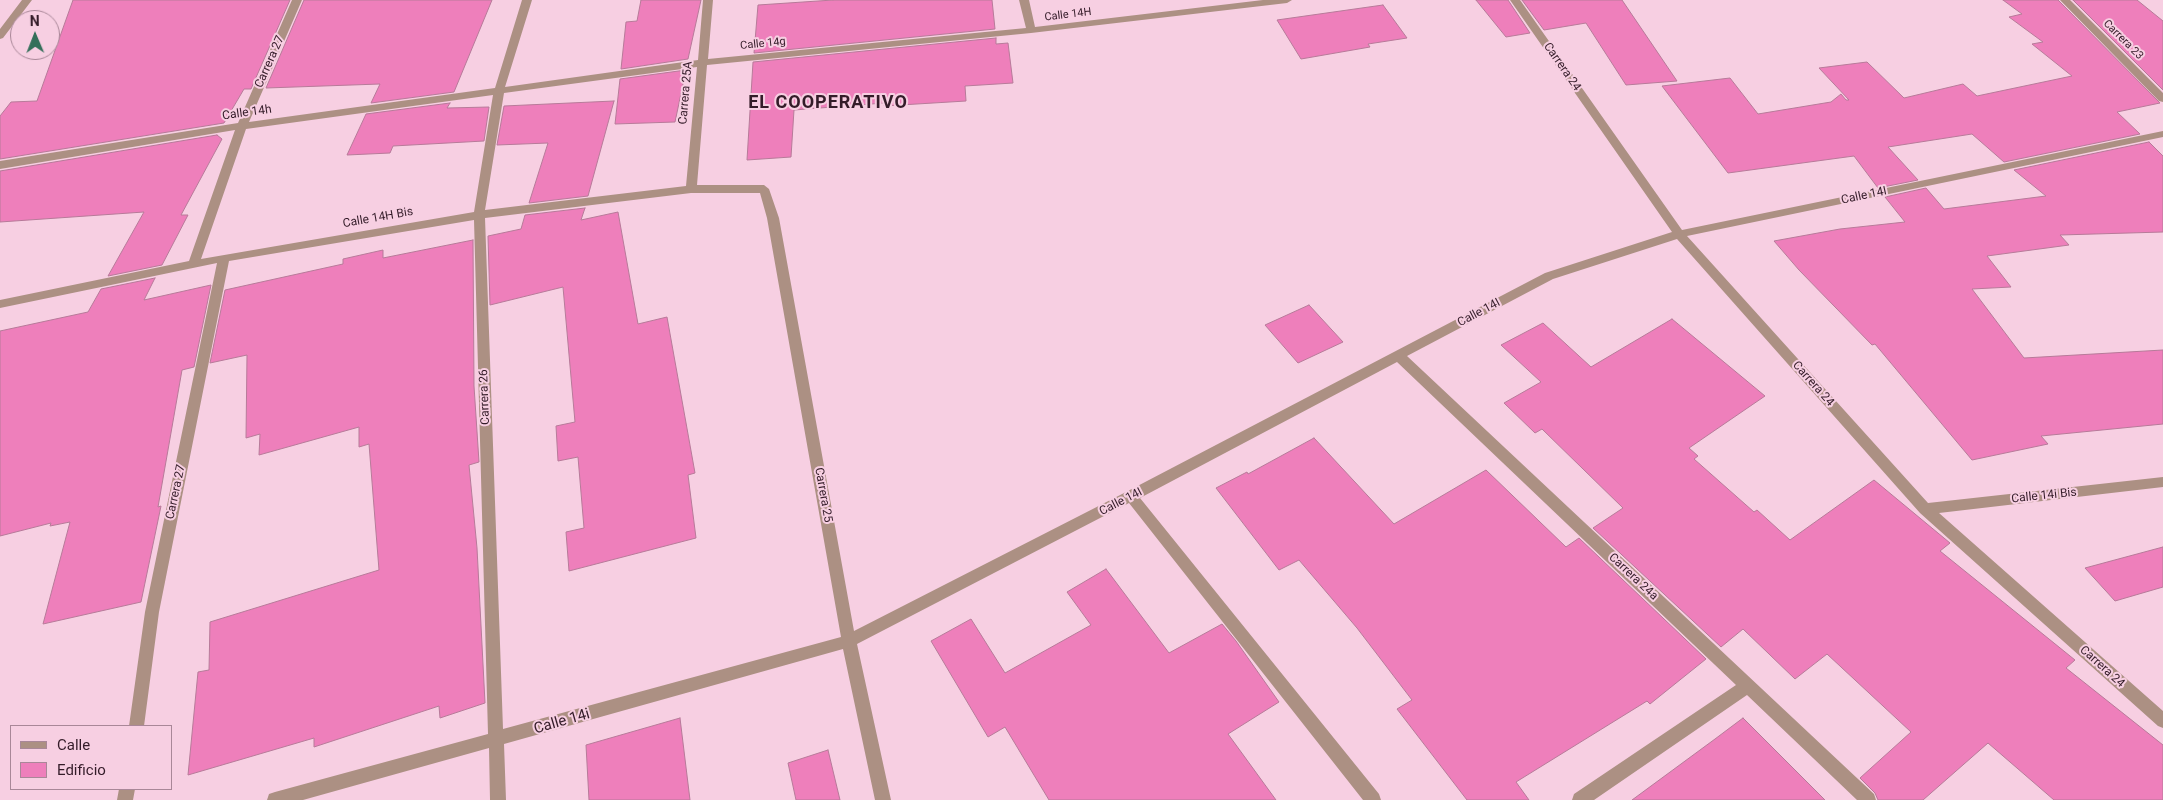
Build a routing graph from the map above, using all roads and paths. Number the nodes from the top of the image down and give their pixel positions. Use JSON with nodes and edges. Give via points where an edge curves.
{"nodes":[{"id":1,"x":27,"y":0,"type":"edge"},
{"id":2,"x":297,"y":0,"type":"edge"},
{"id":3,"x":527,"y":0,"type":"edge"},
{"id":4,"x":708,"y":0,"type":"edge"},
{"id":5,"x":1024,"y":0,"type":"edge"},
{"id":6,"x":1287,"y":0,"type":"edge"},
{"id":7,"x":1515,"y":0,"type":"edge"},
{"id":8,"x":2065,"y":0,"type":"edge"},
{"id":9,"x":1031,"y":30,"type":"junction"},
{"id":10,"x":0,"y":36,"type":"edge"},
{"id":11,"x":701,"y":63,"type":"junction"},
{"id":12,"x":499,"y":91,"type":"junction"},
{"id":13,"x":2163,"y":99,"type":"edge"},
{"id":14,"x":242,"y":126,"type":"junction"},
{"id":15,"x":2163,"y":134,"type":"edge"},
{"id":16,"x":0,"y":165,"type":"edge"},
{"id":17,"x":691,"y":189,"type":"junction"},
{"id":18,"x":764,"y":189,"type":"joint"},
{"id":19,"x":479,"y":215,"type":"junction"},
{"id":20,"x":1679,"y":234,"type":"junction"},
{"id":21,"x":224,"y":258,"type":"junction"},
{"id":22,"x":193,"y":266,"type":"junction"},
{"id":23,"x":0,"y":304,"type":"edge"},
{"id":24,"x":1398,"y":355,"type":"junction"},
{"id":25,"x":2163,"y":482,"type":"edge"},
{"id":26,"x":1131,"y":496,"type":"junction"},
{"id":27,"x":1925,"y":509,"type":"junction"},
{"id":28,"x":849,"y":641,"type":"junction"},
{"id":29,"x":1748,"y":686,"type":"junction"},
{"id":30,"x":2163,"y":721,"type":"edge"},
{"id":31,"x":136,"y":725,"type":"edge"},
{"id":32,"x":496,"y":740,"type":"junction"},
{"id":33,"x":275,"y":800,"type":"edge"},
{"id":34,"x":498,"y":800,"type":"edge"},
{"id":35,"x":883,"y":800,"type":"edge"},
{"id":36,"x":1373,"y":800,"type":"edge"},
{"id":37,"x":1580,"y":800,"type":"edge"},
{"id":38,"x":1868,"y":800,"type":"edge"}],
"edges":[{"from":1,"to":10,"type":"street"},
{"from":2,"to":14,"type":"street","name":"Carrera 27"},
{"from":3,"to":12,"type":"street","name":"Carrera 26"},
{"from":4,"to":11,"type":"street","name":"Carrera 25A"},
{"from":5,"to":9,"type":"street"},
{"from":6,"to":9,"type":"street","name":"Calle 14H"},
{"from":7,"to":20,"type":"street","name":"Carrera 24"},
{"from":8,"to":13,"type":"street","name":"Carrera 23"},
{"from":9,"to":11,"type":"street","name":"Calle 14g"},
{"from":11,"to":12,"type":"street","name":"Calle 14g"},
{"from":11,"to":17,"type":"street","name":"Carrera 25A"},
{"from":12,"to":14,"type":"street","name":"Calle 14h"},
{"from":12,"to":19,"type":"street","name":"Carrera 26"},
{"from":14,"to":16,"type":"street","name":"Calle 14h"},
{"from":14,"to":22,"type":"street","name":"Carrera 27"},
{"from":15,"to":20,"type":"street","name":"Calle 14I"},
{"from":17,"to":18,"type":"street","name":"Calle 14H Bis"},
{"from":17,"to":19,"type":"street","name":"Calle 14H Bis"},
{"from":18,"to":28,"type":"street","name":"Carrera 25","via":[[773,218]]},
{"from":19,"to":21,"type":"street","name":"Calle 14H Bis"},
{"from":19,"to":32,"type":"street","name":"Carrera 26"},
{"from":20,"to":24,"type":"street","name":"Calle 14I","via":[[1549,276]]},
{"from":20,"to":27,"type":"street","name":"Carrera 24"},
{"from":21,"to":22,"type":"street","name":"Calle 14H Bis"},
{"from":21,"to":31,"type":"street","name":"Carrera 27","via":[[152,612]]},
{"from":22,"to":23,"type":"street","name":"Calle 14H Bis"},
{"from":24,"to":26,"type":"street","name":"Calle 14I"},
{"from":24,"to":29,"type":"street","name":"Carrera 24a"},
{"from":25,"to":27,"type":"street","name":"Calle 14i Bis"},
{"from":26,"to":28,"type":"street","name":"Calle 14I"},
{"from":26,"to":36,"type":"street"},
{"from":27,"to":30,"type":"street","name":"Carrera 24"},
{"from":28,"to":32,"type":"street","name":"Calle 14i"},
{"from":28,"to":35,"type":"street","name":"Carrera 25"},
{"from":29,"to":37,"type":"street"},
{"from":29,"to":38,"type":"street","name":"Carrera 24a"},
{"from":32,"to":33,"type":"street","name":"Calle 14i"},
{"from":32,"to":34,"type":"street","name":"Carrera 26"}]}
